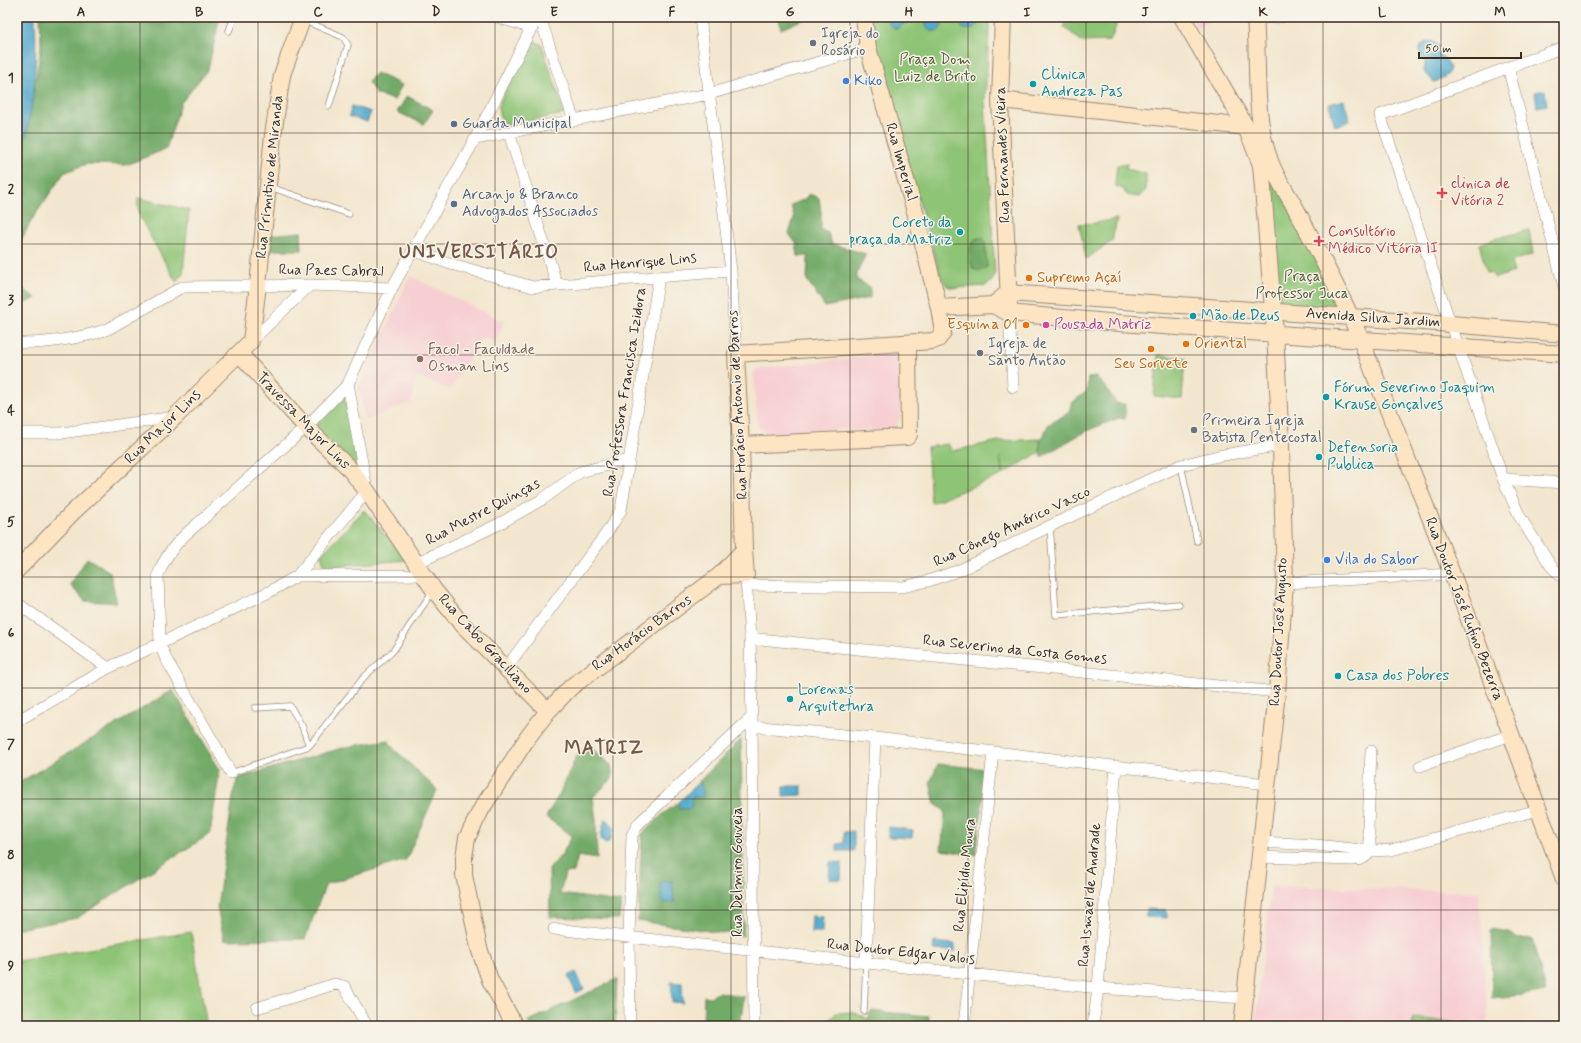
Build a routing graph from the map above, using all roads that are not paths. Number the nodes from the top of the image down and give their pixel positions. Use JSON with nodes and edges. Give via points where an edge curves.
{"nodes":[{"id":1,"x":234,"y":17,"type":"edge"},
{"id":2,"x":497,"y":17,"type":"edge"},
{"id":3,"x":538,"y":17,"type":"edge"},
{"id":4,"x":700,"y":17,"type":"edge"},
{"id":5,"x":864,"y":17,"type":"edge"},
{"id":6,"x":1003,"y":17,"type":"edge"},
{"id":7,"x":1182,"y":17,"type":"edge"},
{"id":8,"x":1281,"y":17,"type":"edge"},
{"id":9,"x":303,"y":18,"type":"edge"},
{"id":10,"x":1255,"y":18,"type":"edge"},
{"id":11,"x":532,"y":28,"type":"junction"},
{"id":12,"x":229,"y":31,"type":"dead end"},
{"id":13,"x":1564,"y":47,"type":"edge"},
{"id":14,"x":868,"y":48,"type":"junction"},
{"id":15,"x":1508,"y":67,"type":"junction"},
{"id":16,"x":709,"y":94,"type":"junction"},
{"id":17,"x":1258,"y":96,"type":"junction"},
{"id":18,"x":1000,"y":100,"type":"junction"},
{"id":19,"x":1232,"y":103,"type":"junction"},
{"id":20,"x":329,"y":106,"type":"dead end"},
{"id":21,"x":574,"y":121,"type":"junction"},
{"id":22,"x":1253,"y":124,"type":"junction"},
{"id":23,"x":509,"y":134,"type":"junction"},
{"id":24,"x":476,"y":139,"type":"junction"},
{"id":25,"x":1266,"y":164,"type":"junction"},
{"id":26,"x":268,"y":186,"type":"junction"},
{"id":27,"x":349,"y":214,"type":"dead end"},
{"id":28,"x":413,"y":250,"type":"junction"},
{"id":29,"x":731,"y":271,"type":"junction"},
{"id":30,"x":659,"y":277,"type":"junction"},
{"id":31,"x":258,"y":285,"type":"junction"},
{"id":32,"x":310,"y":285,"type":"junction"},
{"id":33,"x":557,"y":285,"type":"junction"},
{"id":34,"x":1564,"y":287,"type":"edge"},
{"id":35,"x":392,"y":288,"type":"junction"},
{"id":36,"x":1008,"y":293,"type":"junction"},
{"id":37,"x":994,"y":305,"type":"junction"},
{"id":38,"x":939,"y":308,"type":"junction"},
{"id":39,"x":1274,"y":312,"type":"junction"},
{"id":40,"x":1009,"y":313,"type":"junction"},
{"id":41,"x":1350,"y":317,"type":"junction"},
{"id":42,"x":1450,"y":324,"type":"junction"},
{"id":43,"x":1275,"y":333,"type":"junction"},
{"id":44,"x":1564,"y":334,"type":"edge"},
{"id":45,"x":1360,"y":340,"type":"junction"},
{"id":46,"x":251,"y":341,"type":"junction"},
{"id":47,"x":17,"y":343,"type":"edge"},
{"id":48,"x":908,"y":344,"type":"junction"},
{"id":49,"x":1458,"y":347,"type":"junction"},
{"id":50,"x":239,"y":353,"type":"junction"},
{"id":51,"x":736,"y":354,"type":"junction"},
{"id":52,"x":1564,"y":354,"type":"edge"},
{"id":53,"x":348,"y":384,"type":"junction"},
{"id":54,"x":1013,"y":388,"type":"dead end"},
{"id":55,"x":175,"y":417,"type":"junction"},
{"id":56,"x":306,"y":427,"type":"junction"},
{"id":57,"x":17,"y":433,"type":"edge"},
{"id":58,"x":741,"y":445,"type":"junction"},
{"id":59,"x":1281,"y":445,"type":"junction"},
{"id":60,"x":628,"y":460,"type":"junction"},
{"id":61,"x":1181,"y":465,"type":"junction"},
{"id":62,"x":1503,"y":479,"type":"junction"},
{"id":63,"x":1564,"y":483,"type":"edge"},
{"id":64,"x":367,"y":491,"type":"junction"},
{"id":65,"x":1050,"y":526,"type":"junction"},
{"id":66,"x":1197,"y":541,"type":"dead end"},
{"id":67,"x":744,"y":550,"type":"junction"},
{"id":68,"x":421,"y":569,"type":"junction"},
{"id":69,"x":17,"y":570,"type":"edge"},
{"id":70,"x":1452,"y":574,"type":"junction"},
{"id":71,"x":297,"y":576,"type":"junction"},
{"id":72,"x":719,"y":576,"type":"junction"},
{"id":73,"x":1564,"y":579,"type":"edge"},
{"id":74,"x":746,"y":580,"type":"junction"},
{"id":75,"x":1285,"y":583,"type":"junction"},
{"id":76,"x":434,"y":590,"type":"junction"},
{"id":77,"x":17,"y":603,"type":"edge"},
{"id":78,"x":1179,"y":604,"type":"dead end"},
{"id":79,"x":750,"y":638,"type":"junction"},
{"id":80,"x":160,"y":644,"type":"junction"},
{"id":81,"x":108,"y":668,"type":"junction"},
{"id":82,"x":506,"y":668,"type":"junction"},
{"id":83,"x":1277,"y":692,"type":"junction"},
{"id":84,"x":255,"y":708,"type":"dead end"},
{"id":85,"x":548,"y":711,"type":"junction"},
{"id":86,"x":17,"y":721,"type":"edge"},
{"id":87,"x":752,"y":721,"type":"junction"},
{"id":88,"x":1511,"y":735,"type":"junction"},
{"id":89,"x":874,"y":738,"type":"junction"},
{"id":90,"x":309,"y":746,"type":"junction"},
{"id":91,"x":1371,"y":751,"type":"dead end"},
{"id":92,"x":993,"y":752,"type":"junction"},
{"id":93,"x":1116,"y":766,"type":"junction"},
{"id":94,"x":1420,"y":766,"type":"dead end"},
{"id":95,"x":231,"y":773,"type":"joint"},
{"id":96,"x":1267,"y":784,"type":"junction"},
{"id":97,"x":1538,"y":810,"type":"junction"},
{"id":98,"x":1261,"y":850,"type":"junction"},
{"id":99,"x":1371,"y":851,"type":"junction"},
{"id":100,"x":1564,"y":879,"type":"edge"},
{"id":101,"x":554,"y":929,"type":"dead end"},
{"id":102,"x":629,"y":937,"type":"junction"},
{"id":103,"x":753,"y":951,"type":"junction"},
{"id":104,"x":866,"y":963,"type":"junction"},
{"id":105,"x":969,"y":974,"type":"junction"},
{"id":106,"x":1098,"y":988,"type":"junction"},
{"id":107,"x":1244,"y":998,"type":"junction"},
{"id":108,"x":257,"y":1008,"type":"dead end"},
{"id":109,"x":864,"y":1011,"type":"dead end"},
{"id":110,"x":514,"y":1025,"type":"edge"},
{"id":111,"x":368,"y":1026,"type":"edge"},
{"id":112,"x":630,"y":1026,"type":"edge"},
{"id":113,"x":754,"y":1026,"type":"edge"},
{"id":114,"x":964,"y":1026,"type":"edge"},
{"id":115,"x":1093,"y":1026,"type":"edge"},
{"id":116,"x":1242,"y":1026,"type":"edge"}],
"edges":[{"from":1,"to":12,"type":"lane"},
{"from":2,"to":11,"type":"street"},
{"from":3,"to":11,"type":"street"},
{"from":3,"to":21,"type":"street"},
{"from":4,"to":16,"type":"street"},
{"from":5,"to":14,"type":"main road","name":"Rua Imperial"},
{"from":6,"to":18,"type":"main road","name":"Rua Fernandes Vieira"},
{"from":7,"to":19,"type":"main road"},
{"from":8,"to":10,"type":"street"},
{"from":9,"to":20,"type":"lane","via":[[343,37],[348,45]]},
{"from":9,"to":26,"type":"main road","name":"Rua Primitivo de Miranda","via":[[282,75]]},
{"from":10,"to":17,"type":"main road"},
{"from":11,"to":24,"type":"street"},
{"from":13,"to":15,"type":"street"},
{"from":14,"to":16,"type":"street"},
{"from":14,"to":38,"type":"main road","name":"Rua Imperial","via":[[916,215]]},
{"from":15,"to":34,"type":"street"},
{"from":15,"to":42,"type":"street","via":[[1380,116]]},
{"from":16,"to":21,"type":"street"},
{"from":16,"to":29,"type":"street","name":"Rua Horácio Antonio de Barros"},
{"from":17,"to":19,"type":"main road","via":[[1248,104]]},
{"from":17,"to":22,"type":"main road"},
{"from":18,"to":22,"type":"main road"},
{"from":18,"to":36,"type":"main road","name":"Rua Fernandes Vieira"},
{"from":19,"to":22,"type":"main road"},
{"from":21,"to":23,"type":"street"},
{"from":22,"to":25,"type":"main road"},
{"from":23,"to":24,"type":"street"},
{"from":23,"to":33,"type":"street"},
{"from":24,"to":28,"type":"street"},
{"from":25,"to":39,"type":"main road","name":"Rua Doutor José Augusto"},
{"from":25,"to":41,"type":"main road","name":"Rua Doutor José Rufino Bezerra","via":[[1296,209]]},
{"from":26,"to":27,"type":"lane"},
{"from":26,"to":31,"type":"main road","name":"Rua Primitivo de Miranda"},
{"from":28,"to":33,"type":"street","name":"Rua Henrique Lins","via":[[457,266],[534,286]]},
{"from":28,"to":35,"type":"street"},
{"from":29,"to":30,"type":"street","name":"Rua Henrique Lins"},
{"from":29,"to":51,"type":"street","name":"Rua Horácio Antonio de Barros"},
{"from":30,"to":33,"type":"street","name":"Rua Henrique Lins"},
{"from":30,"to":60,"type":"street","name":"Rua Professora Francisca Izidora"},
{"from":31,"to":32,"type":"street","name":"Rua Paes Cabral"},
{"from":31,"to":46,"type":"main road","name":"Rua Primitivo de Miranda"},
{"from":31,"to":47,"type":"street","name":"Rua Paes Cabral","via":[[182,287],[96,334],[33,344]]},
{"from":32,"to":35,"type":"street","name":"Rua Paes Cabral"},
{"from":32,"to":46,"type":"street","name":"Rua Major Lins"},
{"from":35,"to":53,"type":"street"},
{"from":36,"to":37,"type":"main road"},
{"from":36,"to":39,"type":"main road","name":"Avenida Silva Jardim"},
{"from":36,"to":40,"type":"main road","name":"Rua Fernandes Vieira"},
{"from":37,"to":38,"type":"main road"},
{"from":37,"to":40,"type":"main road","name":"Avenida Silva Jardim"},
{"from":38,"to":48,"type":"main road","name":"Rua Imperial","via":[[943,332],[938,340]]},
{"from":39,"to":41,"type":"main road","name":"Avenida Silva Jardim"},
{"from":39,"to":43,"type":"main road","name":"Rua Doutor José Augusto"},
{"from":40,"to":43,"type":"main road","name":"Avenida Silva Jardim"},
{"from":40,"to":54,"type":"street"},
{"from":41,"to":42,"type":"main road","name":"Avenida Silva Jardim"},
{"from":41,"to":45,"type":"main road","name":"Rua Doutor José Rufino Bezerra"},
{"from":42,"to":44,"type":"main road","name":"Avenida Silva Jardim"},
{"from":42,"to":49,"type":"street"},
{"from":43,"to":45,"type":"main road","name":"Avenida Silva Jardim"},
{"from":43,"to":59,"type":"main road","name":"Rua Doutor José Augusto"},
{"from":45,"to":49,"type":"main road","name":"Avenida Silva Jardim"},
{"from":45,"to":70,"type":"main road","name":"Rua Doutor José Rufino Bezerra"},
{"from":46,"to":50,"type":"main road","name":"Rua Major Lins"},
{"from":48,"to":51,"type":"main road"},
{"from":48,"to":58,"type":"main road","via":[[907,437]]},
{"from":49,"to":52,"type":"main road","name":"Avenida Silva Jardim"},
{"from":49,"to":62,"type":"street"},
{"from":50,"to":55,"type":"main road","name":"Rua Major Lins"},
{"from":50,"to":56,"type":"main road","name":"Travessa Major Lins"},
{"from":51,"to":58,"type":"main road","name":"Rua Horácio Antonio de Barros"},
{"from":53,"to":56,"type":"street"},
{"from":53,"to":64,"type":"street","name":"Rua Cabo Graciliano"},
{"from":55,"to":57,"type":"street","via":[[61,433]]},
{"from":55,"to":69,"type":"main road","name":"Rua Major Lins","via":[[72,513]]},
{"from":56,"to":64,"type":"main road","name":"Travessa Major Lins","via":[[348,467]]},
{"from":56,"to":80,"type":"street","via":[[185,535],[167,555],[158,576]]},
{"from":58,"to":67,"type":"main road","name":"Rua Horácio Antonio de Barros"},
{"from":59,"to":61,"type":"street","name":"Rua Cônego Américo Vasco"},
{"from":59,"to":75,"type":"main road","name":"Rua Doutor José Augusto"},
{"from":60,"to":68,"type":"street","name":"Rua Mestre Quinças","via":[[580,472],[543,499]]},
{"from":60,"to":82,"type":"street","name":"Rua Professora Francisca Izidora","via":[[620,510],[608,531]]},
{"from":61,"to":65,"type":"street","name":"Rua Cônego Américo Vasco"},
{"from":61,"to":66,"type":"lane"},
{"from":62,"to":63,"type":"street"},
{"from":62,"to":73,"type":"street","via":[[1520,517],[1550,566]]},
{"from":64,"to":68,"type":"main road","name":"Rua Cabo Graciliano"},
{"from":64,"to":71,"type":"street"},
{"from":65,"to":74,"type":"street","name":"Rua Cônego Américo Vasco","via":[[960,570],[903,586]]},
{"from":65,"to":78,"type":"lane","via":[[1056,615]]},
{"from":67,"to":72,"type":"main road","name":"Rua Horácio Barros"},
{"from":67,"to":74,"type":"main road","name":"Rua Horácio Antonio de Barros"},
{"from":68,"to":71,"type":"street"},
{"from":68,"to":76,"type":"main road","name":"Rua Cabo Graciliano"},
{"from":70,"to":75,"type":"street"},
{"from":70,"to":88,"type":"main road","name":"Rua Doutor José Rufino Bezerra"},
{"from":71,"to":80,"type":"street","via":[[270,592]]},
{"from":72,"to":74,"type":"main road"},
{"from":72,"to":85,"type":"main road","name":"Rua Horácio Barros","via":[[580,678]]},
{"from":74,"to":79,"type":"street","name":"Rua Horácio Antonio de Barros"},
{"from":75,"to":83,"type":"main road","name":"Rua Doutor José Augusto"},
{"from":76,"to":82,"type":"main road","name":"Rua Cabo Graciliano","via":[[460,622]]},
{"from":76,"to":90,"type":"lane","via":[[393,651],[364,676]]},
{"from":77,"to":81,"type":"street"},
{"from":79,"to":83,"type":"street","name":"Rua Severino da Costa Gomes"},
{"from":79,"to":87,"type":"street","name":"Rua Horácio Antonio de Barros"},
{"from":80,"to":81,"type":"street"},
{"from":80,"to":95,"type":"street"},
{"from":81,"to":86,"type":"street"},
{"from":82,"to":85,"type":"main road","name":"Rua Cabo Graciliano"},
{"from":83,"to":96,"type":"main road","name":"Rua Doutor José Augusto"},
{"from":84,"to":90,"type":"lane","via":[[290,706],[302,726]]},
{"from":85,"to":110,"type":"main road","name":"Rua Horácio Barros","via":[[482,808],[467,838],[464,857],[464,875],[480,950],[490,980]]},
{"from":87,"to":89,"type":"street"},
{"from":87,"to":102,"type":"street","via":[[635,829],[632,840]]},
{"from":87,"to":103,"type":"street","name":"Rua Delmiro Gouveia"},
{"from":88,"to":94,"type":"street"},
{"from":88,"to":97,"type":"main road","name":"Rua Doutor José Rufino Bezerra"},
{"from":89,"to":92,"type":"street"},
{"from":89,"to":104,"type":"street"},
{"from":90,"to":95,"type":"lane"},
{"from":91,"to":99,"type":"street","via":[[1368,828]]},
{"from":92,"to":93,"type":"street"},
{"from":92,"to":105,"type":"street","name":"Rua Elipídio Moura"},
{"from":93,"to":96,"type":"street"},
{"from":93,"to":106,"type":"street","name":"Rua Ismael de Andrade"},
{"from":96,"to":98,"type":"main road","name":"Rua Doutor José Augusto"},
{"from":97,"to":99,"type":"street","via":[[1413,845]]},
{"from":97,"to":100,"type":"main road","name":"Rua Doutor José Rufino Bezerra"},
{"from":98,"to":99,"type":"street","via":[[1353,860],[1361,860]]},
{"from":98,"to":107,"type":"main road","name":"Rua Doutor José Augusto"},
{"from":101,"to":102,"type":"street","name":"Rua Doutor Edgar Valois"},
{"from":102,"to":103,"type":"street","name":"Rua Doutor Edgar Valois"},
{"from":102,"to":112,"type":"street"},
{"from":103,"to":104,"type":"street","name":"Rua Doutor Edgar Valois"},
{"from":103,"to":113,"type":"street","name":"Rua Delmiro Gouveia"},
{"from":104,"to":105,"type":"street","name":"Rua Doutor Edgar Valois"},
{"from":104,"to":109,"type":"lane"},
{"from":105,"to":106,"type":"street","name":"Rua Doutor Edgar Valois"},
{"from":105,"to":114,"type":"street","name":"Rua Elipídio Moura"},
{"from":106,"to":107,"type":"street","name":"Rua Doutor Edgar Valois"},
{"from":106,"to":115,"type":"street","name":"Rua Ismael de Andrade"},
{"from":107,"to":116,"type":"main road","name":"Rua Doutor José Augusto"},
{"from":108,"to":111,"type":"street","via":[[340,984],[344,986]]}]}
